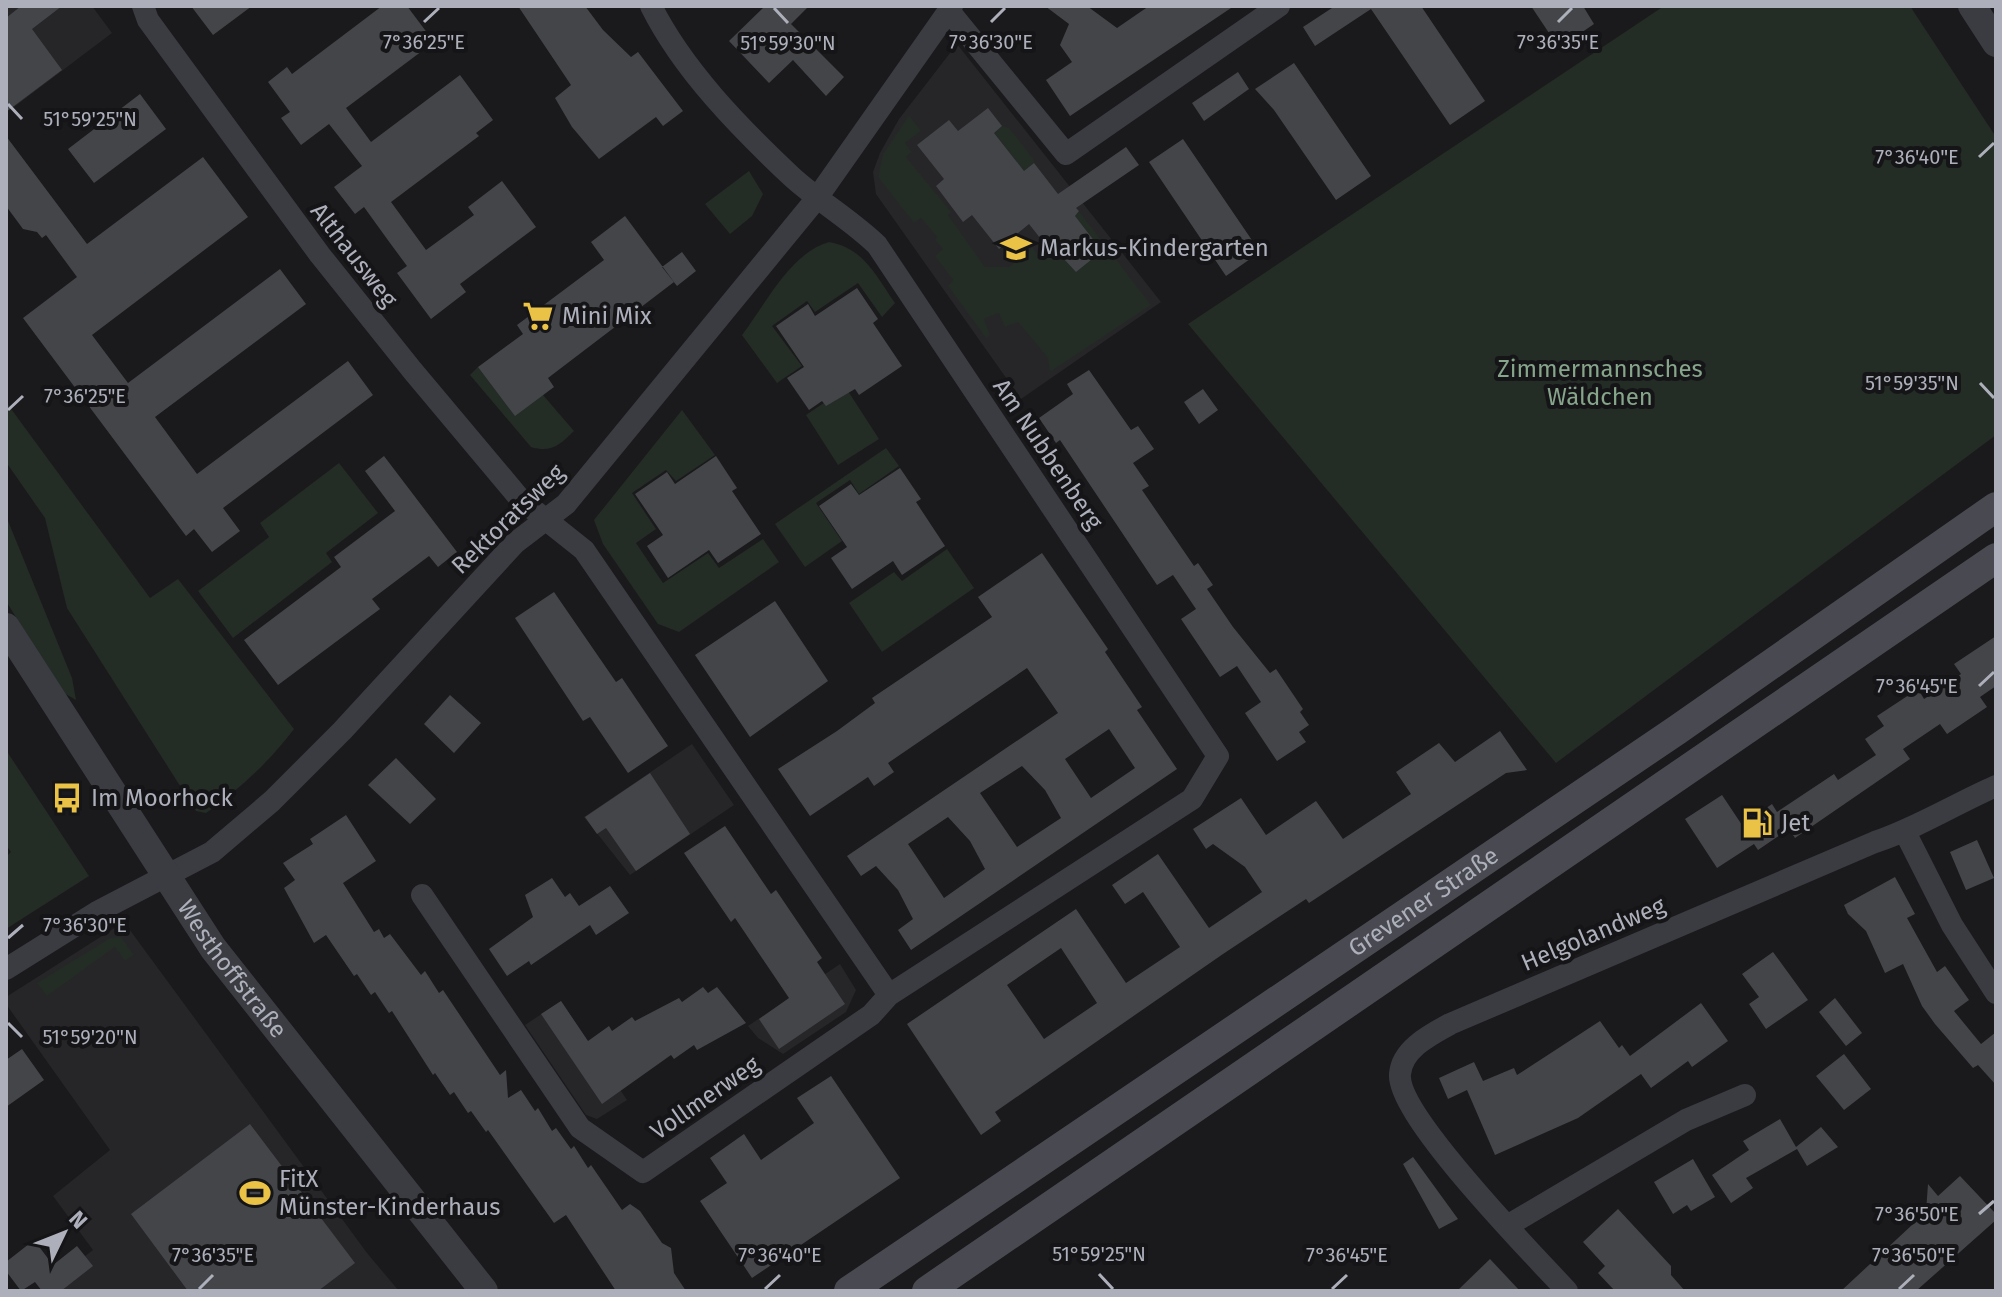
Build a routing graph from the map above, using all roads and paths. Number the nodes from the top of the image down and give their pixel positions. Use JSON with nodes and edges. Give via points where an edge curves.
{"nodes":[{"id":1,"x":143,"y":6,"type":"edge"},
{"id":2,"x":651,"y":6,"type":"edge"},
{"id":3,"x":1279,"y":6,"type":"edge"},
{"id":4,"x":1972,"y":6,"type":"edge"},
{"id":5,"x":950,"y":8,"type":"edge"},
{"id":6,"x":1996,"y":43,"type":"edge"},
{"id":7,"x":817,"y":198,"type":"junction"},
{"id":8,"x":1996,"y":507,"type":"edge"},
{"id":9,"x":545,"y":519,"type":"junction"},
{"id":10,"x":1996,"y":558,"type":"edge"},
{"id":11,"x":6,"y":627,"type":"edge"},
{"id":12,"x":1218,"y":756,"type":"joint"},
{"id":13,"x":1996,"y":786,"type":"edge"},
{"id":14,"x":1905,"y":832,"type":"junction"},
{"id":15,"x":167,"y":877,"type":"junction"},
{"id":16,"x":422,"y":895,"type":"dead end"},
{"id":17,"x":6,"y":969,"type":"edge"},
{"id":18,"x":1996,"y":993,"type":"edge"},
{"id":19,"x":889,"y":995,"type":"junction"},
{"id":20,"x":1745,"y":1095,"type":"dead end"},
{"id":21,"x":1507,"y":1226,"type":"junction"},
{"id":22,"x":484,"y":1291,"type":"edge"},
{"id":23,"x":849,"y":1291,"type":"edge"},
{"id":24,"x":927,"y":1291,"type":"edge"},
{"id":25,"x":1567,"y":1291,"type":"edge"}],
"edges":[{"from":1,"to":9,"type":"street","name":"Althausweg","via":[[148,20],[320,255],[521,500]]},
{"from":2,"to":7,"type":"street","via":[[668,41]]},
{"from":3,"to":5,"type":"street","via":[[1066,154]]},
{"from":4,"to":6,"type":"street"},
{"from":5,"to":7,"type":"street","name":"Rektoratsweg"},
{"from":7,"to":9,"type":"street","name":"Rektoratsweg","via":[[576,492]]},
{"from":7,"to":12,"type":"street","name":"Am Nubbenberg","via":[[850,220],[885,256]]},
{"from":8,"to":23,"type":"main road","name":"Grevener Straße","via":[[1677,730]]},
{"from":9,"to":15,"type":"street","name":"Rektoratsweg","via":[[515,543],[272,801],[212,852]]},
{"from":9,"to":19,"type":"street","via":[[584,550]]},
{"from":10,"to":24,"type":"main road","name":"Grevener Straße"},
{"from":11,"to":15,"type":"street","name":"Westhoffstraße"},
{"from":12,"to":19,"type":"street","name":"Vollmerweg","via":[[1192,799]]},
{"from":13,"to":14,"type":"street","name":"Helgolandweg"},
{"from":14,"to":18,"type":"street","via":[[1952,925]]},
{"from":14,"to":21,"type":"street","name":"Helgolandweg","via":[[1450,1024],[1413,1048],[1399,1078],[1412,1108]]},
{"from":15,"to":17,"type":"street","name":"Rektoratsweg","via":[[97,912]]},
{"from":15,"to":22,"type":"street","name":"Westhoffstraße","via":[[237,979]]},
{"from":16,"to":19,"type":"street","name":"Vollmerweg","via":[[580,1128],[643,1172],[871,1015]]},
{"from":20,"to":21,"type":"street","via":[[1686,1120]]},
{"from":21,"to":25,"type":"street","name":"Helgolandweg"}]}
